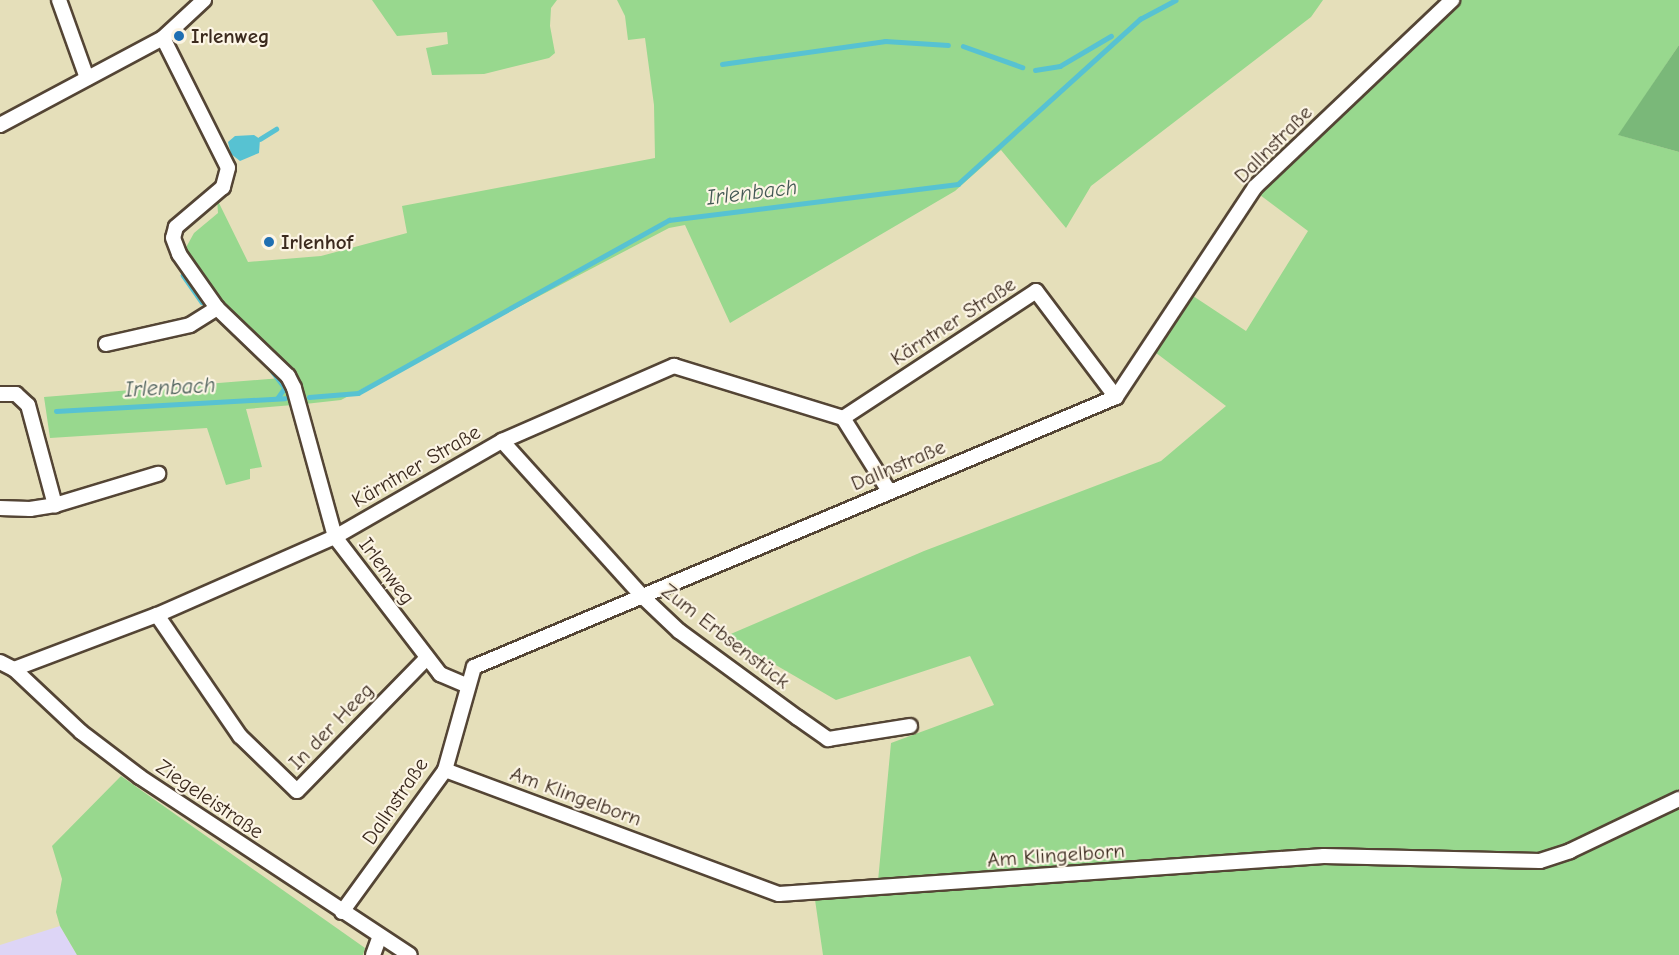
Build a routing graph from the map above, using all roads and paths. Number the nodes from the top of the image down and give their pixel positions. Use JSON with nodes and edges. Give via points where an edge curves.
{"nodes":[{"id":1,"x":58,"y":0,"type":"edge"},
{"id":2,"x":204,"y":0,"type":"edge"},
{"id":3,"x":1452,"y":0,"type":"edge"},
{"id":4,"x":163,"y":38,"type":"junction"},
{"id":5,"x":87,"y":78,"type":"junction"},
{"id":6,"x":0,"y":125,"type":"edge"},
{"id":7,"x":217,"y":308,"type":"junction"},
{"id":8,"x":106,"y":344,"type":"dead end"},
{"id":9,"x":0,"y":394,"type":"edge"},
{"id":10,"x":1116,"y":397,"type":"junction"},
{"id":11,"x":843,"y":418,"type":"junction"},
{"id":12,"x":502,"y":441,"type":"junction"},
{"id":13,"x":158,"y":474,"type":"dead end"},
{"id":14,"x":890,"y":491,"type":"junction"},
{"id":15,"x":55,"y":505,"type":"junction"},
{"id":16,"x":0,"y":508,"type":"edge"},
{"id":17,"x":335,"y":537,"type":"junction"},
{"id":18,"x":643,"y":597,"type":"junction"},
{"id":19,"x":157,"y":615,"type":"junction"},
{"id":20,"x":427,"y":658,"type":"junction"},
{"id":21,"x":0,"y":662,"type":"edge"},
{"id":22,"x":14,"y":669,"type":"junction"},
{"id":23,"x":468,"y":686,"type":"junction"},
{"id":24,"x":910,"y":726,"type":"dead end"},
{"id":25,"x":445,"y":770,"type":"junction"},
{"id":26,"x":1679,"y":799,"type":"edge"},
{"id":27,"x":342,"y":912,"type":"junction"},
{"id":28,"x":380,"y":936,"type":"junction"},
{"id":29,"x":373,"y":955,"type":"edge"},
{"id":30,"x":410,"y":955,"type":"edge"}],
"edges":[{"from":1,"to":5,"type":"street"},
{"from":2,"to":4,"type":"street"},
{"from":3,"to":10,"type":"street","name":"Dallnstraße","via":[[1255,187]]},
{"from":4,"to":5,"type":"street"},
{"from":4,"to":7,"type":"street","name":"Irlenweg","via":[[228,168],[223,187],[176,227],[173,238],[179,254]]},
{"from":5,"to":6,"type":"street"},
{"from":7,"to":8,"type":"street","via":[[190,325]]},
{"from":7,"to":17,"type":"street","name":"Irlenweg","via":[[288,376]]},
{"from":9,"to":15,"type":"street","via":[[16,394],[28,405]]},
{"from":10,"to":11,"type":"street","name":"Kärntner Straße","via":[[1036,291]]},
{"from":10,"to":14,"type":"street","name":"Dallnstraße"},
{"from":11,"to":12,"type":"street","name":"Kärntner Straße","via":[[674,366]]},
{"from":11,"to":14,"type":"street"},
{"from":12,"to":17,"type":"street","name":"Kärntner Straße"},
{"from":12,"to":18,"type":"street","name":"Zum Erbsenstück"},
{"from":13,"to":15,"type":"street"},
{"from":14,"to":18,"type":"street","name":"Dallnstraße"},
{"from":15,"to":16,"type":"street"},
{"from":17,"to":19,"type":"street","name":"Kärntner Straße"},
{"from":17,"to":20,"type":"street","name":"Irlenweg"},
{"from":18,"to":23,"type":"street","name":"Dallnstraße","via":[[474,667]]},
{"from":18,"to":24,"type":"street","name":"Zum Erbsenstück","via":[[680,631],[828,739]]},
{"from":19,"to":20,"type":"street","name":"In der Heeg","via":[[240,736],[297,791]]},
{"from":19,"to":22,"type":"street","name":"Kärntner Straße"},
{"from":20,"to":23,"type":"street","name":"Irlenweg","via":[[440,674]]},
{"from":21,"to":22,"type":"street","name":"Ziegeleistraße"},
{"from":22,"to":27,"type":"street","name":"Ziegeleistraße","via":[[81,732],[140,777]]},
{"from":23,"to":25,"type":"street","name":"Dallnstraße"},
{"from":25,"to":26,"type":"street","name":"Am Klingelborn","via":[[779,894],[1324,856],[1540,861],[1570,851]]},
{"from":25,"to":27,"type":"street","name":"Dallnstraße"},
{"from":27,"to":28,"type":"street","name":"Ziegeleistraße"},
{"from":28,"to":29,"type":"street"},
{"from":28,"to":30,"type":"street","name":"Ziegeleistraße"}]}
